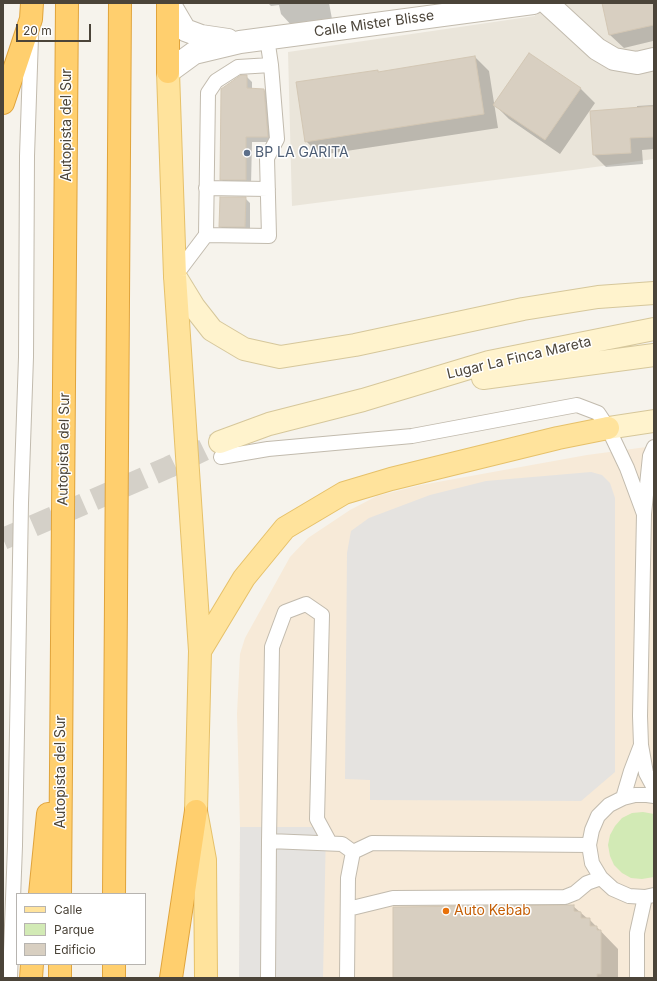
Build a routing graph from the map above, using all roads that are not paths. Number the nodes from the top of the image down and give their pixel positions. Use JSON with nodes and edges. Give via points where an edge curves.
{"nodes":[{"id":1,"x":67,"y":3,"type":"edge"},
{"id":2,"x":120,"y":3,"type":"edge"},
{"id":3,"x":169,"y":3,"type":"edge"},
{"id":4,"x":533,"y":3,"type":"edge"},
{"id":5,"x":547,"y":3,"type":"edge"},
{"id":6,"x":31,"y":11,"type":"edge"},
{"id":7,"x":267,"y":38,"type":"junction"},
{"id":8,"x":240,"y":42,"type":"junction"},
{"id":9,"x":654,"y":59,"type":"edge"},
{"id":10,"x":271,"y":65,"type":"junction"},
{"id":11,"x":168,"y":72,"type":"junction"},
{"id":12,"x":3,"y":103,"type":"edge"},
{"id":13,"x":206,"y":188,"type":"junction"},
{"id":14,"x":268,"y":189,"type":"junction"},
{"id":15,"x":206,"y":236,"type":"junction"},
{"id":16,"x":175,"y":276,"type":"junction"},
{"id":17,"x":654,"y":293,"type":"edge"},
{"id":18,"x":654,"y":329,"type":"edge"},
{"id":19,"x":654,"y":355,"type":"edge"},
{"id":20,"x":363,"y":400,"type":"junction"},
{"id":21,"x":654,"y":421,"type":"edge"},
{"id":22,"x":608,"y":428,"type":"junction"},
{"id":23,"x":654,"y":447,"type":"edge"},
{"id":24,"x":220,"y":450,"type":"joint"},
{"id":25,"x":644,"y":514,"type":"junction"},
{"id":26,"x":200,"y":651,"type":"junction"},
{"id":27,"x":61,"y":692,"type":"junction"},
{"id":28,"x":641,"y":745,"type":"junction"},
{"id":29,"x":654,"y":788,"type":"edge"},
{"id":30,"x":654,"y":796,"type":"edge"},
{"id":31,"x":623,"y":798,"type":"junction"},
{"id":32,"x":196,"y":811,"type":"junction"},
{"id":33,"x":269,"y":841,"type":"junction"},
{"id":34,"x":330,"y":843,"type":"junction"},
{"id":35,"x":589,"y":845,"type":"junction"},
{"id":36,"x":354,"y":852,"type":"junction"},
{"id":37,"x":601,"y":878,"type":"junction"},
{"id":38,"x":40,"y":893,"type":"edge"},
{"id":39,"x":60,"y":893,"type":"edge"},
{"id":40,"x":114,"y":893,"type":"edge"},
{"id":41,"x":649,"y":896,"type":"edge"},
{"id":42,"x":348,"y":909,"type":"junction"},
{"id":43,"x":32,"y":965,"type":"edge"},
{"id":44,"x":60,"y":965,"type":"edge"},
{"id":45,"x":114,"y":965,"type":"edge"},
{"id":46,"x":10,"y":978,"type":"edge"},
{"id":47,"x":31,"y":978,"type":"edge"},
{"id":48,"x":60,"y":978,"type":"edge"},
{"id":49,"x":114,"y":978,"type":"edge"},
{"id":50,"x":171,"y":978,"type":"edge"},
{"id":51,"x":206,"y":978,"type":"edge"},
{"id":52,"x":268,"y":978,"type":"edge"},
{"id":53,"x":347,"y":978,"type":"edge"},
{"id":54,"x":637,"y":978,"type":"edge"}],
"edges":[{"from":1,"to":27,"type":"highway","name":"Autopista del Sur"},
{"from":2,"to":40,"type":"highway"},
{"from":3,"to":8,"type":"street","name":"Calle Mister Blisse","via":[[185,30],[201,36]]},
{"from":3,"to":11,"type":"highway"},
{"from":4,"to":7,"type":"street","name":"Calle Mister Blisse"},
{"from":5,"to":9,"type":"street","via":[[597,49],[614,59],[637,62]]},
{"from":6,"to":12,"type":"highway","via":[[14,75]]},
{"from":6,"to":46,"type":"lane","via":[[26,357]]},
{"from":7,"to":8,"type":"street","name":"Calle Mister Blisse"},
{"from":7,"to":10,"type":"lane"},
{"from":8,"to":11,"type":"street","name":"Calle Mister Blisse","via":[[194,52]]},
{"from":10,"to":13,"type":"lane","via":[[238,67],[216,81],[208,92]]},
{"from":10,"to":14,"type":"lane","via":[[277,139],[267,158]]},
{"from":11,"to":16,"type":"main road"},
{"from":13,"to":14,"type":"lane"},
{"from":13,"to":15,"type":"lane"},
{"from":14,"to":15,"type":"lane","via":[[269,236]]},
{"from":15,"to":16,"type":"lane"},
{"from":16,"to":17,"type":"street","via":[[212,330],[244,349],[280,356],[355,345],[598,297]]},
{"from":16,"to":26,"type":"main road"},
{"from":18,"to":20,"type":"street","name":"Lugar La Finca Mareta","via":[[489,362]]},
{"from":19,"to":20,"type":"street","name":"Lugar La Finca Mareta","via":[[500,375]]},
{"from":20,"to":24,"type":"street","name":"Lugar La Finca Mareta","via":[[269,424]]},
{"from":21,"to":22,"type":"street"},
{"from":22,"to":24,"type":"lane","via":[[598,413],[578,405],[412,436],[268,449]]},
{"from":22,"to":25,"type":"lane","via":[[627,468]]},
{"from":22,"to":26,"type":"main road","via":[[391,479],[344,493],[285,528],[244,578]]},
{"from":23,"to":25,"type":"lane","via":[[650,456]]},
{"from":25,"to":28,"type":"lane"},
{"from":26,"to":32,"type":"main road"},
{"from":27,"to":38,"type":"highway"},
{"from":27,"to":39,"type":"highway","name":"Autopista del Sur"},
{"from":28,"to":29,"type":"lane","via":[[646,773]]},
{"from":28,"to":31,"type":"lane","via":[[630,771]]},
{"from":30,"to":31,"type":"lane","via":[[635,795]]},
{"from":31,"to":35,"type":"lane","via":[[609,805],[598,816]]},
{"from":32,"to":50,"type":"highway"},
{"from":32,"to":51,"type":"main road","via":[[205,860]]},
{"from":33,"to":34,"type":"lane"},
{"from":33,"to":34,"type":"lane","via":[[272,647],[285,612],[306,604],[322,615],[317,819]]},
{"from":33,"to":52,"type":"lane"},
{"from":34,"to":36,"type":"lane","via":[[342,844]]},
{"from":35,"to":36,"type":"lane","via":[[372,843]]},
{"from":35,"to":37,"type":"lane","via":[[592,863]]},
{"from":36,"to":42,"type":"lane","via":[[348,878]]},
{"from":37,"to":41,"type":"lane","via":[[613,889],[628,896]]},
{"from":37,"to":42,"type":"lane","via":[[587,883],[565,897],[393,898]]},
{"from":41,"to":54,"type":"lane","via":[[637,933]]},
{"from":42,"to":53,"type":"lane"},
{"from":43,"to":47,"type":"highway"},
{"from":44,"to":48,"type":"highway"},
{"from":45,"to":49,"type":"highway"}]}
